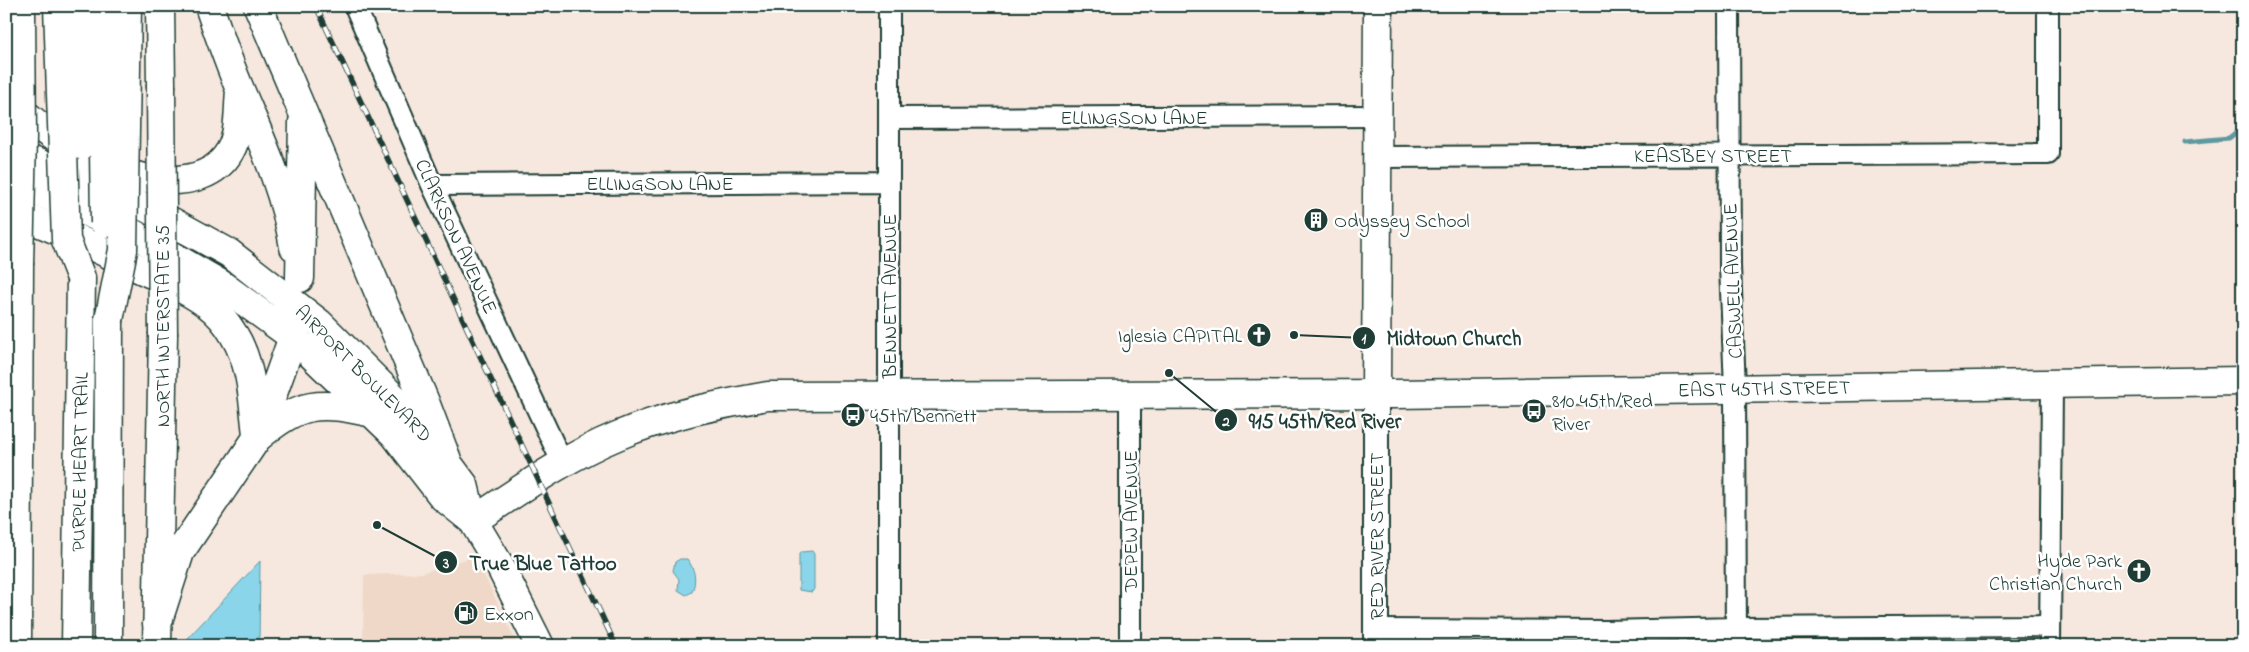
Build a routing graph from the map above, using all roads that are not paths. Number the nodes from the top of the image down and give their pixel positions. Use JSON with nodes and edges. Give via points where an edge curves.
{"nodes":[{"id":1,"x":58,"y":6,"type":"edge"},
{"id":2,"x":79,"y":6,"type":"edge"},
{"id":3,"x":102,"y":6,"type":"edge"},
{"id":4,"x":127,"y":6,"type":"edge"},
{"id":5,"x":160,"y":6,"type":"edge"},
{"id":6,"x":209,"y":6,"type":"edge"},
{"id":7,"x":258,"y":6,"type":"edge"},
{"id":8,"x":355,"y":6,"type":"edge"},
{"id":9,"x":889,"y":6,"type":"edge"},
{"id":10,"x":1378,"y":6,"type":"edge"},
{"id":11,"x":1729,"y":6,"type":"edge"},
{"id":12,"x":2048,"y":6,"type":"edge"},
{"id":13,"x":21,"y":9,"type":"edge"},
{"id":14,"x":240,"y":91,"type":"junction"},
{"id":15,"x":6,"y":96,"type":"edge"},
{"id":16,"x":303,"y":113,"type":"junction"},
{"id":17,"x":1378,"y":116,"type":"junction"},
{"id":18,"x":889,"y":118,"type":"junction"},
{"id":19,"x":6,"y":150,"type":"edge"},
{"id":20,"x":1730,"y":155,"type":"junction"},
{"id":21,"x":1378,"y":157,"type":"junction"},
{"id":22,"x":889,"y":182,"type":"junction"},
{"id":23,"x":6,"y":183,"type":"edge"},
{"id":24,"x":432,"y":184,"type":"junction"},
{"id":25,"x":6,"y":210,"type":"edge"},
{"id":26,"x":300,"y":278,"type":"junction"},
{"id":27,"x":81,"y":286,"type":"junction"},
{"id":28,"x":300,"y":308,"type":"junction"},
{"id":29,"x":109,"y":320,"type":"junction"},
{"id":30,"x":293,"y":337,"type":"junction"},
{"id":31,"x":2243,"y":381,"type":"edge"},
{"id":32,"x":2052,"y":384,"type":"junction"},
{"id":33,"x":1735,"y":388,"type":"junction"},
{"id":34,"x":1376,"y":394,"type":"junction"},
{"id":35,"x":1130,"y":396,"type":"junction"},
{"id":36,"x":889,"y":397,"type":"junction"},
{"id":37,"x":373,"y":413,"type":"junction"},
{"id":38,"x":257,"y":438,"type":"junction"},
{"id":39,"x":446,"y":460,"type":"junction"},
{"id":40,"x":563,"y":464,"type":"junction"},
{"id":41,"x":6,"y":466,"type":"edge"},
{"id":42,"x":18,"y":505,"type":"junction"},
{"id":43,"x":473,"y":521,"type":"junction"},
{"id":44,"x":157,"y":635,"type":"edge"},
{"id":45,"x":2050,"y":636,"type":"edge"},
{"id":46,"x":1736,"y":637,"type":"edge"},
{"id":47,"x":1376,"y":638,"type":"edge"},
{"id":48,"x":109,"y":644,"type":"edge"},
{"id":49,"x":17,"y":646,"type":"edge"},
{"id":50,"x":76,"y":646,"type":"edge"},
{"id":51,"x":540,"y":646,"type":"edge"},
{"id":52,"x":889,"y":646,"type":"edge"},
{"id":53,"x":1130,"y":646,"type":"edge"}],
"edges":[{"from":1,"to":27,"type":"main road","name":"PURPLE HEART TRAIL","bridge":true,"via":[[66,240]]},
{"from":2,"to":27,"type":"main road","name":"PURPLE HEART TRAIL","bridge":true},
{"from":3,"to":29,"type":"main road","name":"PURPLE HEART TRAIL","bridge":true},
{"from":4,"to":29,"type":"main road","name":"PURPLE HEART TRAIL","bridge":true,"via":[[123,250]]},
{"from":5,"to":44,"type":"main road","name":"NORTH INTERSTATE 35","bridge":true,"via":[[163,335]]},
{"from":6,"to":14,"type":"main road"},
{"from":7,"to":16,"type":"main road"},
{"from":8,"to":24,"type":"street","name":"CLARKSON AVENUE"},
{"from":9,"to":18,"type":"street","name":"BENNETT AVENUE"},
{"from":10,"to":17,"type":"main road","name":"RED RIVER STREET"},
{"from":11,"to":20,"type":"street","name":"CASWELL AVENUE"},
{"from":12,"to":20,"type":"street","name":"KEASBEY STREET","via":[[2048,154]]},
{"from":13,"to":42,"type":"main road","bridge":true},
{"from":14,"to":15,"type":"main road","via":[[236,134],[230,150],[221,162],[203,175],[176,181],[143,177],[88,159],[28,118]]},
{"from":14,"to":26,"type":"main road","via":[[278,179]]},
{"from":16,"to":26,"type":"main road"},
{"from":16,"to":39,"type":"main road","via":[[425,402]]},
{"from":17,"to":18,"type":"street","name":"ELLINGSON LANE"},
{"from":17,"to":21,"type":"main road","name":"RED RIVER STREET"},
{"from":18,"to":22,"type":"street","name":"BENNETT AVENUE"},
{"from":19,"to":28,"type":"main road","name":"AIRPORT BOULEVARD","via":[[147,208],[229,253]]},
{"from":20,"to":21,"type":"street","name":"KEASBEY STREET"},
{"from":20,"to":33,"type":"street","name":"CASWELL AVENUE"},
{"from":21,"to":34,"type":"main road","name":"RED RIVER STREET"},
{"from":22,"to":24,"type":"street","name":"ELLINGSON LANE"},
{"from":22,"to":36,"type":"street","name":"BENNETT AVENUE"},
{"from":23,"to":30,"type":"main road","name":"AIRPORT BOULEVARD","via":[[38,192],[122,226],[220,283]]},
{"from":24,"to":40,"type":"street","name":"CLARKSON AVENUE"},
{"from":25,"to":38,"type":"main road","via":[[39,221],[184,289],[221,316],[235,335],[249,371]]},
{"from":26,"to":28,"type":"main road"},
{"from":27,"to":50,"type":"main road","name":"PURPLE HEART TRAIL"},
{"from":28,"to":30,"type":"main road"},
{"from":28,"to":39,"type":"main road","name":"AIRPORT BOULEVARD","via":[[415,419]]},
{"from":29,"to":48,"type":"main road","name":"PURPLE HEART TRAIL"},
{"from":30,"to":37,"type":"main road","name":"AIRPORT BOULEVARD"},
{"from":30,"to":38,"type":"main road"},
{"from":31,"to":32,"type":"main road","name":"EAST 45TH STREET"},
{"from":32,"to":33,"type":"main road","name":"EAST 45TH STREET"},
{"from":32,"to":45,"type":"street"},
{"from":33,"to":34,"type":"main road","name":"EAST 45TH STREET"},
{"from":33,"to":46,"type":"street","name":"CASWELL AVENUE"},
{"from":34,"to":35,"type":"main road","name":"EAST 45TH STREET"},
{"from":34,"to":47,"type":"street","name":"RED RIVER STREET"},
{"from":35,"to":36,"type":"main road","name":"EAST 45TH STREET"},
{"from":35,"to":53,"type":"street","name":"DEPEW AVENUE"},
{"from":36,"to":40,"type":"main road","name":"EAST 45TH STREET","via":[[768,396],[713,405],[616,436]]},
{"from":36,"to":52,"type":"street","name":"BENNETT AVENUE"},
{"from":37,"to":38,"type":"main road","via":[[313,405],[292,412]]},
{"from":37,"to":43,"type":"main road","name":"AIRPORT BOULEVARD","via":[[443,497]]},
{"from":38,"to":44,"type":"main road","via":[[180,552]]},
{"from":39,"to":43,"type":"main road","name":"AIRPORT BOULEVARD","via":[[464,485]]},
{"from":40,"to":43,"type":"main road","name":"EAST 45TH STREET"},
{"from":41,"to":42,"type":"main road"},
{"from":42,"to":49,"type":"main road"},
{"from":43,"to":51,"type":"main road","name":"AIRPORT BOULEVARD","via":[[500,566]]},
{"from":45,"to":46,"type":"street"},
{"from":46,"to":47,"type":"street","via":[[1606,631]]}]}
